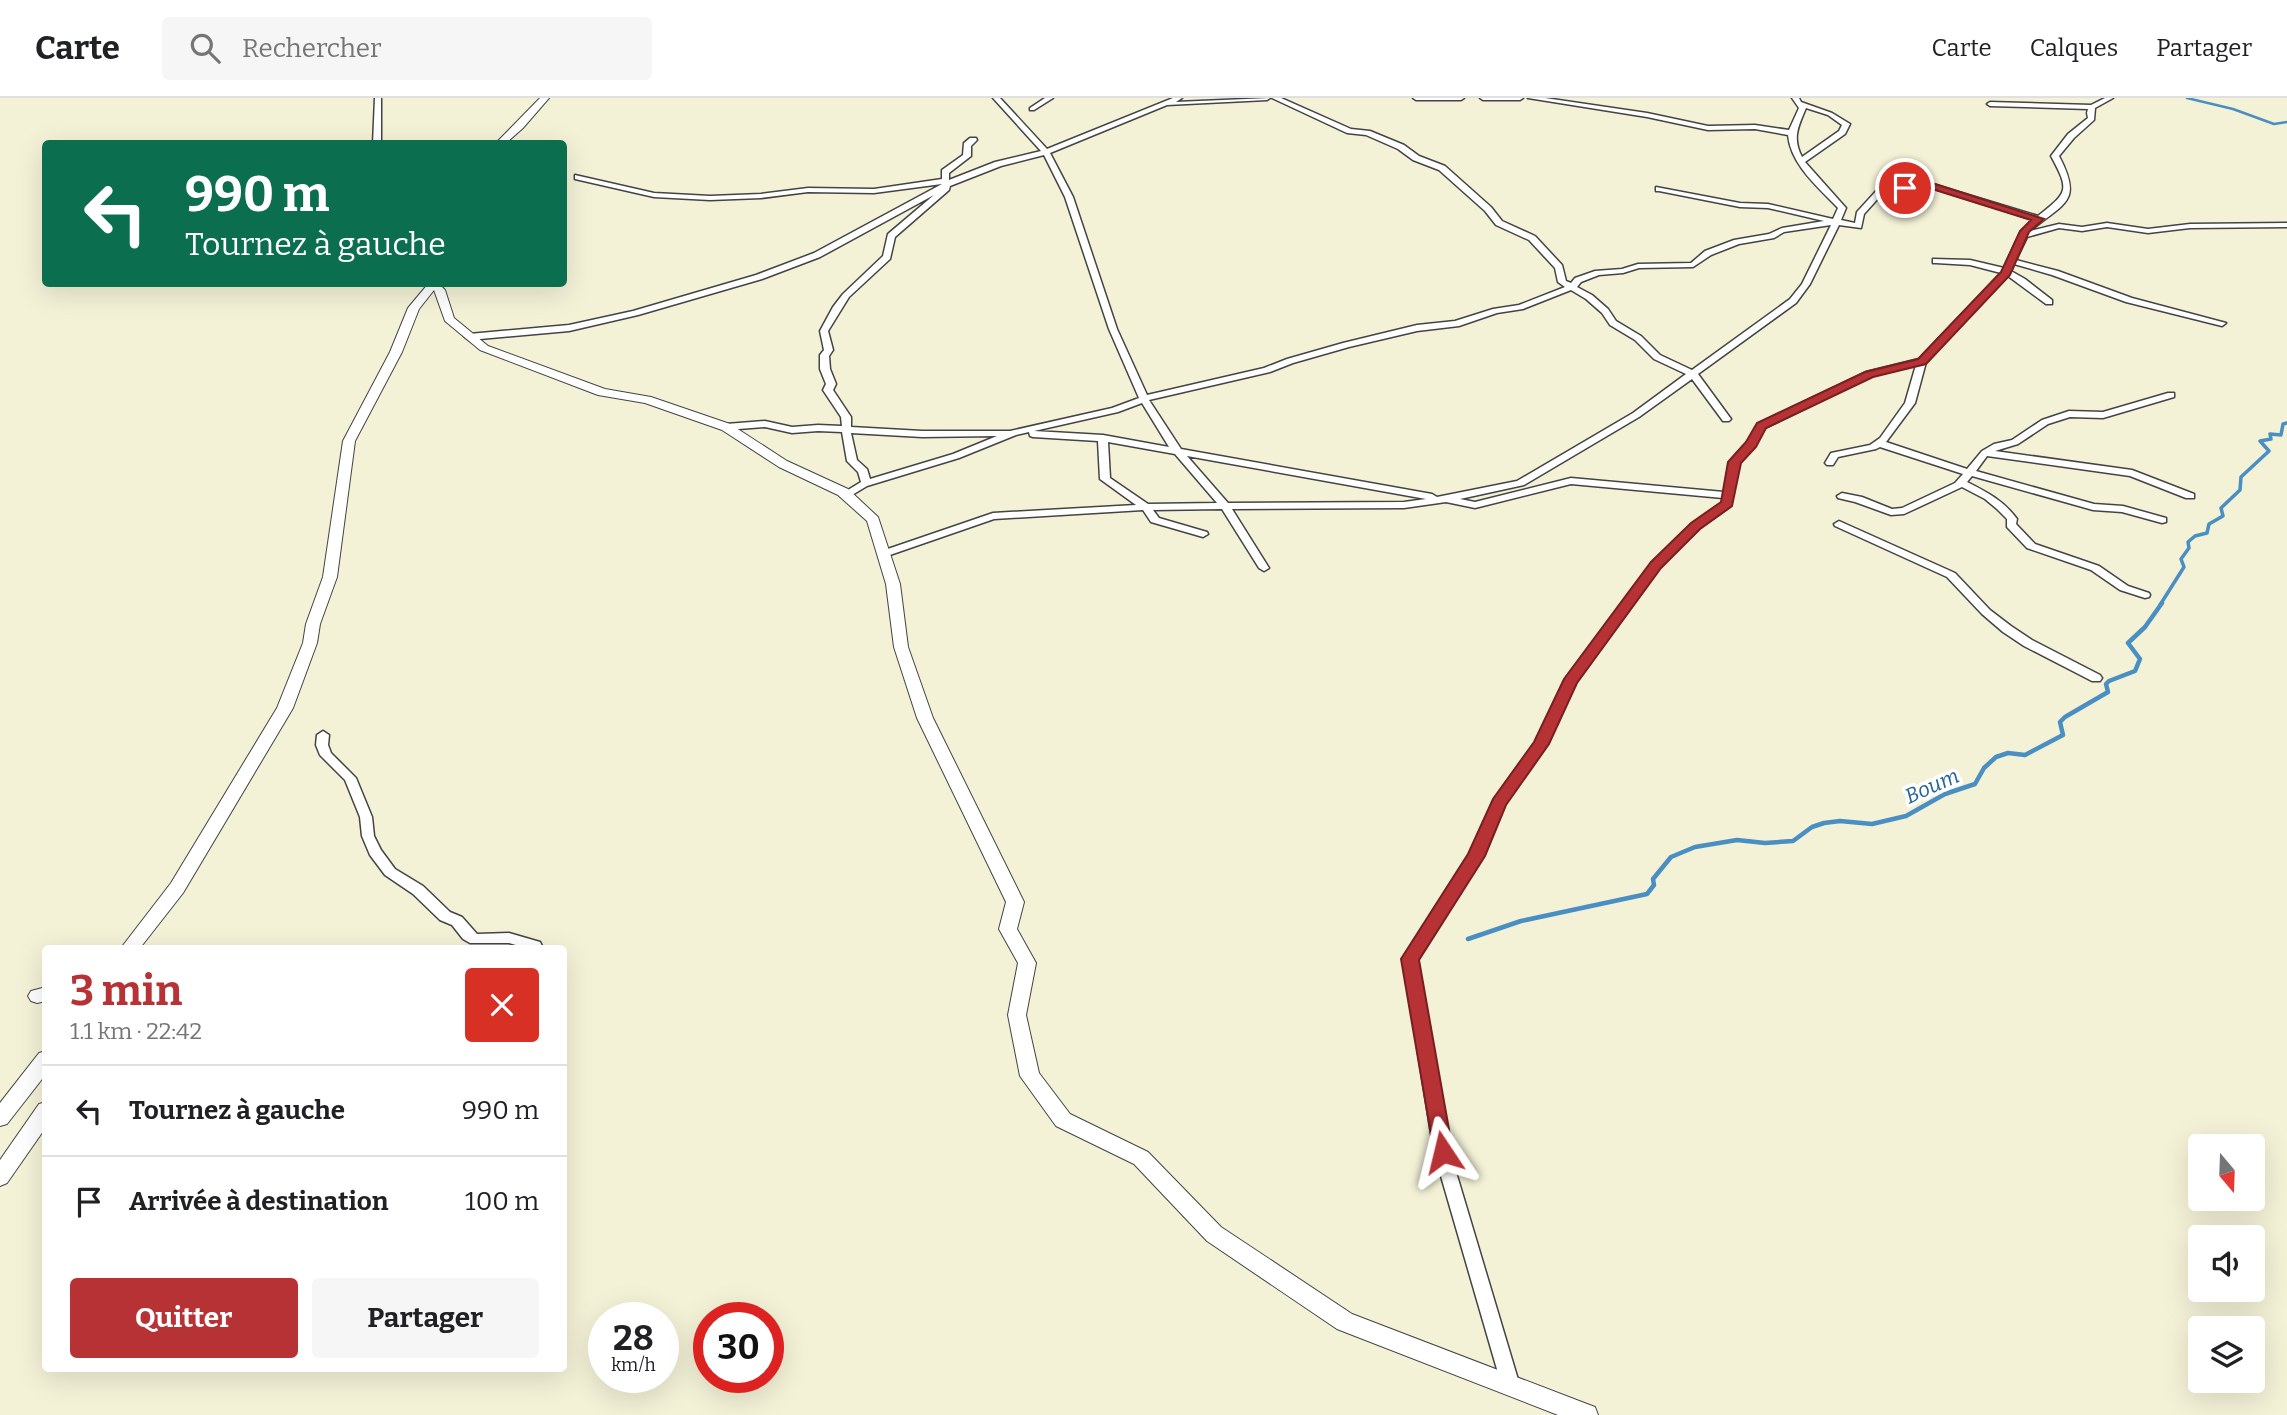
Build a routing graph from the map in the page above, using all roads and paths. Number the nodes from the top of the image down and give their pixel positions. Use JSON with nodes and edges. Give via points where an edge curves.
{"nodes":[{"id":1,"x":378,"y":98,"type":"edge"},
{"id":2,"x":544,"y":98,"type":"edge"},
{"id":3,"x":996,"y":98,"type":"edge"},
{"id":4,"x":1050,"y":98,"type":"edge"},
{"id":5,"x":1179,"y":98,"type":"edge"},
{"id":6,"x":1267,"y":98,"type":"edge"},
{"id":7,"x":1275,"y":98,"type":"edge"},
{"id":8,"x":1416,"y":98,"type":"edge"},
{"id":9,"x":1461,"y":98,"type":"edge"},
{"id":10,"x":1483,"y":98,"type":"edge"},
{"id":11,"x":1520,"y":98,"type":"edge"},
{"id":12,"x":1531,"y":98,"type":"edge"},
{"id":13,"x":1789,"y":98,"type":"edge"},
{"id":14,"x":2110,"y":98,"type":"edge"},
{"id":15,"x":1798,"y":102,"type":"edge"},
{"id":16,"x":1990,"y":104,"type":"dead end"},
{"id":17,"x":1163,"y":105,"type":"junction"},
{"id":18,"x":2092,"y":107,"type":"junction"},
{"id":19,"x":1032,"y":109,"type":"dead end"},
{"id":20,"x":1792,"y":133,"type":"junction"},
{"id":21,"x":377,"y":140,"type":"edge"},
{"id":22,"x":504,"y":140,"type":"edge"},
{"id":23,"x":973,"y":140,"type":"dead end"},
{"id":24,"x":1046,"y":152,"type":"junction"},
{"id":25,"x":1802,"y":162,"type":"junction"},
{"id":26,"x":578,"y":177,"type":"dead end"},
{"id":27,"x":946,"y":183,"type":"junction"},
{"id":28,"x":1659,"y":188,"type":"dead end"},
{"id":29,"x":2039,"y":219,"type":"junction"},
{"id":30,"x":1836,"y":222,"type":"junction"},
{"id":31,"x":2287,"y":225,"type":"edge"},
{"id":32,"x":2023,"y":235,"type":"junction"},
{"id":33,"x":1936,"y":261,"type":"dead end"},
{"id":34,"x":2012,"y":261,"type":"junction"},
{"id":35,"x":2006,"y":273,"type":"junction"},
{"id":36,"x":431,"y":287,"type":"edge"},
{"id":37,"x":436,"y":287,"type":"edge"},
{"id":38,"x":1572,"y":287,"type":"junction"},
{"id":39,"x":2049,"y":302,"type":"dead end"},
{"id":40,"x":2222,"y":323,"type":"dead end"},
{"id":41,"x":469,"y":337,"type":"junction"},
{"id":42,"x":1922,"y":361,"type":"junction"},
{"id":43,"x":1693,"y":374,"type":"junction"},
{"id":44,"x":2171,"y":395,"type":"dead end"},
{"id":45,"x":1144,"y":399,"type":"junction"},
{"id":46,"x":1727,"y":419,"type":"dead end"},
{"id":47,"x":726,"y":427,"type":"junction"},
{"id":48,"x":848,"y":429,"type":"junction"},
{"id":49,"x":1013,"y":433,"type":"junction"},
{"id":50,"x":1102,"y":438,"type":"junction"},
{"id":51,"x":1879,"y":443,"type":"junction"},
{"id":52,"x":1179,"y":453,"type":"junction"},
{"id":53,"x":1985,"y":453,"type":"junction"},
{"id":54,"x":1830,"y":463,"type":"dead end"},
{"id":55,"x":1969,"y":471,"type":"junction"},
{"id":56,"x":866,"y":483,"type":"junction"},
{"id":57,"x":1961,"y":483,"type":"junction"},
{"id":58,"x":847,"y":495,"type":"junction"},
{"id":59,"x":1727,"y":495,"type":"junction"},
{"id":60,"x":1842,"y":496,"type":"dead end"},
{"id":61,"x":2190,"y":496,"type":"dead end"},
{"id":62,"x":1446,"y":499,"type":"junction"},
{"id":63,"x":1225,"y":506,"type":"junction"},
{"id":64,"x":1146,"y":507,"type":"junction"},
{"id":65,"x":2162,"y":520,"type":"dead end"},
{"id":66,"x":1839,"y":524,"type":"dead end"},
{"id":67,"x":1203,"y":534,"type":"dead end"},
{"id":68,"x":883,"y":554,"type":"junction"},
{"id":69,"x":1264,"y":568,"type":"dead end"},
{"id":70,"x":2145,"y":596,"type":"dead end"},
{"id":71,"x":2096,"y":678,"type":"dead end"},
{"id":72,"x":323,"y":735,"type":"dead end"},
{"id":73,"x":134,"y":945,"type":"edge"},
{"id":74,"x":532,"y":945,"type":"edge"},
{"id":75,"x":42,"y":1064,"type":"edge"},
{"id":76,"x":42,"y":1116,"type":"edge"},
{"id":77,"x":0,"y":1118,"type":"edge"},
{"id":78,"x":0,"y":1177,"type":"edge"},
{"id":79,"x":1510,"y":1383,"type":"junction"},
{"id":80,"x":1587,"y":1415,"type":"edge"}],
"edges":[{"from":1,"to":21,"type":"street"},
{"from":2,"to":22,"type":"street"},
{"from":3,"to":24,"type":"street"},
{"from":4,"to":19,"type":"street"},
{"from":5,"to":17,"type":"street"},
{"from":6,"to":17,"type":"street"},
{"from":7,"to":38,"type":"street","via":[[1350,131],[1404,148],[1442,168],[1499,223],[1532,238],[1559,267],[1562,282]]},
{"from":8,"to":9,"type":"street"},
{"from":10,"to":11,"type":"street"},
{"from":12,"to":20,"type":"street","via":[[1647,114],[1708,128],[1755,127]]},
{"from":13,"to":15,"type":"street"},
{"from":14,"to":18,"type":"street"},
{"from":15,"to":20,"type":"street","via":[[1802,111]]},
{"from":15,"to":25,"type":"street","via":[[1846,124]]},
{"from":16,"to":18,"type":"street"},
{"from":17,"to":24,"type":"street"},
{"from":18,"to":29,"type":"street","via":[[2092,119],[2055,156],[2068,191]]},
{"from":20,"to":25,"type":"street"},
{"from":23,"to":27,"type":"street","via":[[967,145],[967,156],[945,172]]},
{"from":24,"to":27,"type":"street"},
{"from":24,"to":45,"type":"street","via":[[1069,197],[1113,329]]},
{"from":25,"to":30,"type":"street","via":[[1842,208]]},
{"from":26,"to":27,"type":"street","via":[[654,195],[710,198]]},
{"from":27,"to":41,"type":"street","via":[[817,255],[759,277],[569,328]]},
{"from":27,"to":48,"type":"street","via":[[919,214],[891,236],[887,257],[838,305],[824,331],[829,350],[824,355],[831,384],[828,390],[846,417]]},
{"from":28,"to":30,"type":"street"},
{"from":29,"to":30,"type":"street","via":[[1929,185],[1881,191],[1860,214],[1858,226]]},
{"from":29,"to":32,"type":"street"},
{"from":30,"to":38,"type":"street","via":[[1738,242],[1707,253],[1693,265],[1637,266],[1598,273]]},
{"from":30,"to":43,"type":"street","via":[[1793,301]]},
{"from":31,"to":32,"type":"street","via":[[2148,231],[2107,225],[2059,226]]},
{"from":32,"to":34,"type":"street"},
{"from":33,"to":35,"type":"street","via":[[1972,261]]},
{"from":34,"to":35,"type":"street"},
{"from":34,"to":40,"type":"street","via":[[2129,300]]},
{"from":35,"to":39,"type":"street","via":[[2023,279]]},
{"from":35,"to":42,"type":"street"},
{"from":36,"to":73,"type":"street","via":[[414,308],[349,440],[330,577],[285,708],[177,888]]},
{"from":37,"to":41,"type":"street","via":[[449,319]]},
{"from":38,"to":43,"type":"street","via":[[1657,357]]},
{"from":38,"to":45,"type":"street","via":[[1456,324],[1346,345],[1267,370]]},
{"from":41,"to":47,"type":"street","via":[[484,348],[559,378],[647,400]]},
{"from":42,"to":51,"type":"street","via":[[1910,403]]},
{"from":42,"to":59,"type":"street","via":[[1869,374],[1761,426],[1734,462]]},
{"from":43,"to":46,"type":"street"},
{"from":43,"to":62,"type":"street","via":[[1583,449],[1520,483]]},
{"from":44,"to":53,"type":"street","via":[[2103,415],[2069,414]]},
{"from":45,"to":49,"type":"street","via":[[1104,413]]},
{"from":45,"to":52,"type":"street"},
{"from":47,"to":48,"type":"street","via":[[765,424],[792,430]]},
{"from":47,"to":58,"type":"street","via":[[783,464]]},
{"from":48,"to":49,"type":"street"},
{"from":48,"to":56,"type":"street","via":[[852,461],[863,471]]},
{"from":49,"to":50,"type":"street"},
{"from":49,"to":56,"type":"street"},
{"from":50,"to":52,"type":"street"},
{"from":50,"to":64,"type":"street","via":[[1105,479]]},
{"from":51,"to":54,"type":"street","via":[[1834,455]]},
{"from":51,"to":55,"type":"street"},
{"from":52,"to":62,"type":"street"},
{"from":52,"to":63,"type":"street"},
{"from":53,"to":55,"type":"street"},
{"from":53,"to":61,"type":"street","via":[[2132,473]]},
{"from":55,"to":57,"type":"street"},
{"from":55,"to":65,"type":"street","via":[[2093,508],[2123,509]]},
{"from":56,"to":58,"type":"street"},
{"from":57,"to":60,"type":"street","via":[[1904,511],[1891,512]]},
{"from":57,"to":70,"type":"street","via":[[1982,491],[2005,509],[2011,525],[2031,546],[2095,568]]},
{"from":58,"to":68,"type":"street","via":[[873,520]]},
{"from":59,"to":62,"type":"street","via":[[1571,481],[1475,505]]},
{"from":59,"to":79,"type":"street","via":[[1727,504],[1696,526],[1656,565],[1570,682],[1541,744],[1498,803],[1476,856],[1410,959],[1443,1152]]},
{"from":62,"to":63,"type":"street","via":[[1404,505]]},
{"from":63,"to":64,"type":"street"},
{"from":63,"to":69,"type":"street"},
{"from":64,"to":67,"type":"street","via":[[1155,520]]},
{"from":64,"to":68,"type":"street","via":[[993,516]]},
{"from":66,"to":71,"type":"street","via":[[1951,575],[2007,629]]},
{"from":68,"to":79,"type":"street","via":[[901,647],[925,718],[1015,902],[1008,929],[1027,963],[1019,1027],[1030,1076],[1063,1120],[1141,1158],[1214,1234],[1345,1322]]},
{"from":72,"to":74,"type":"street","via":[[326,755],[350,778],[366,817],[368,836],[390,872],[475,939],[509,938]]},
{"from":75,"to":77,"type":"street"},
{"from":76,"to":78,"type":"street"},
{"from":79,"to":80,"type":"street"}]}
